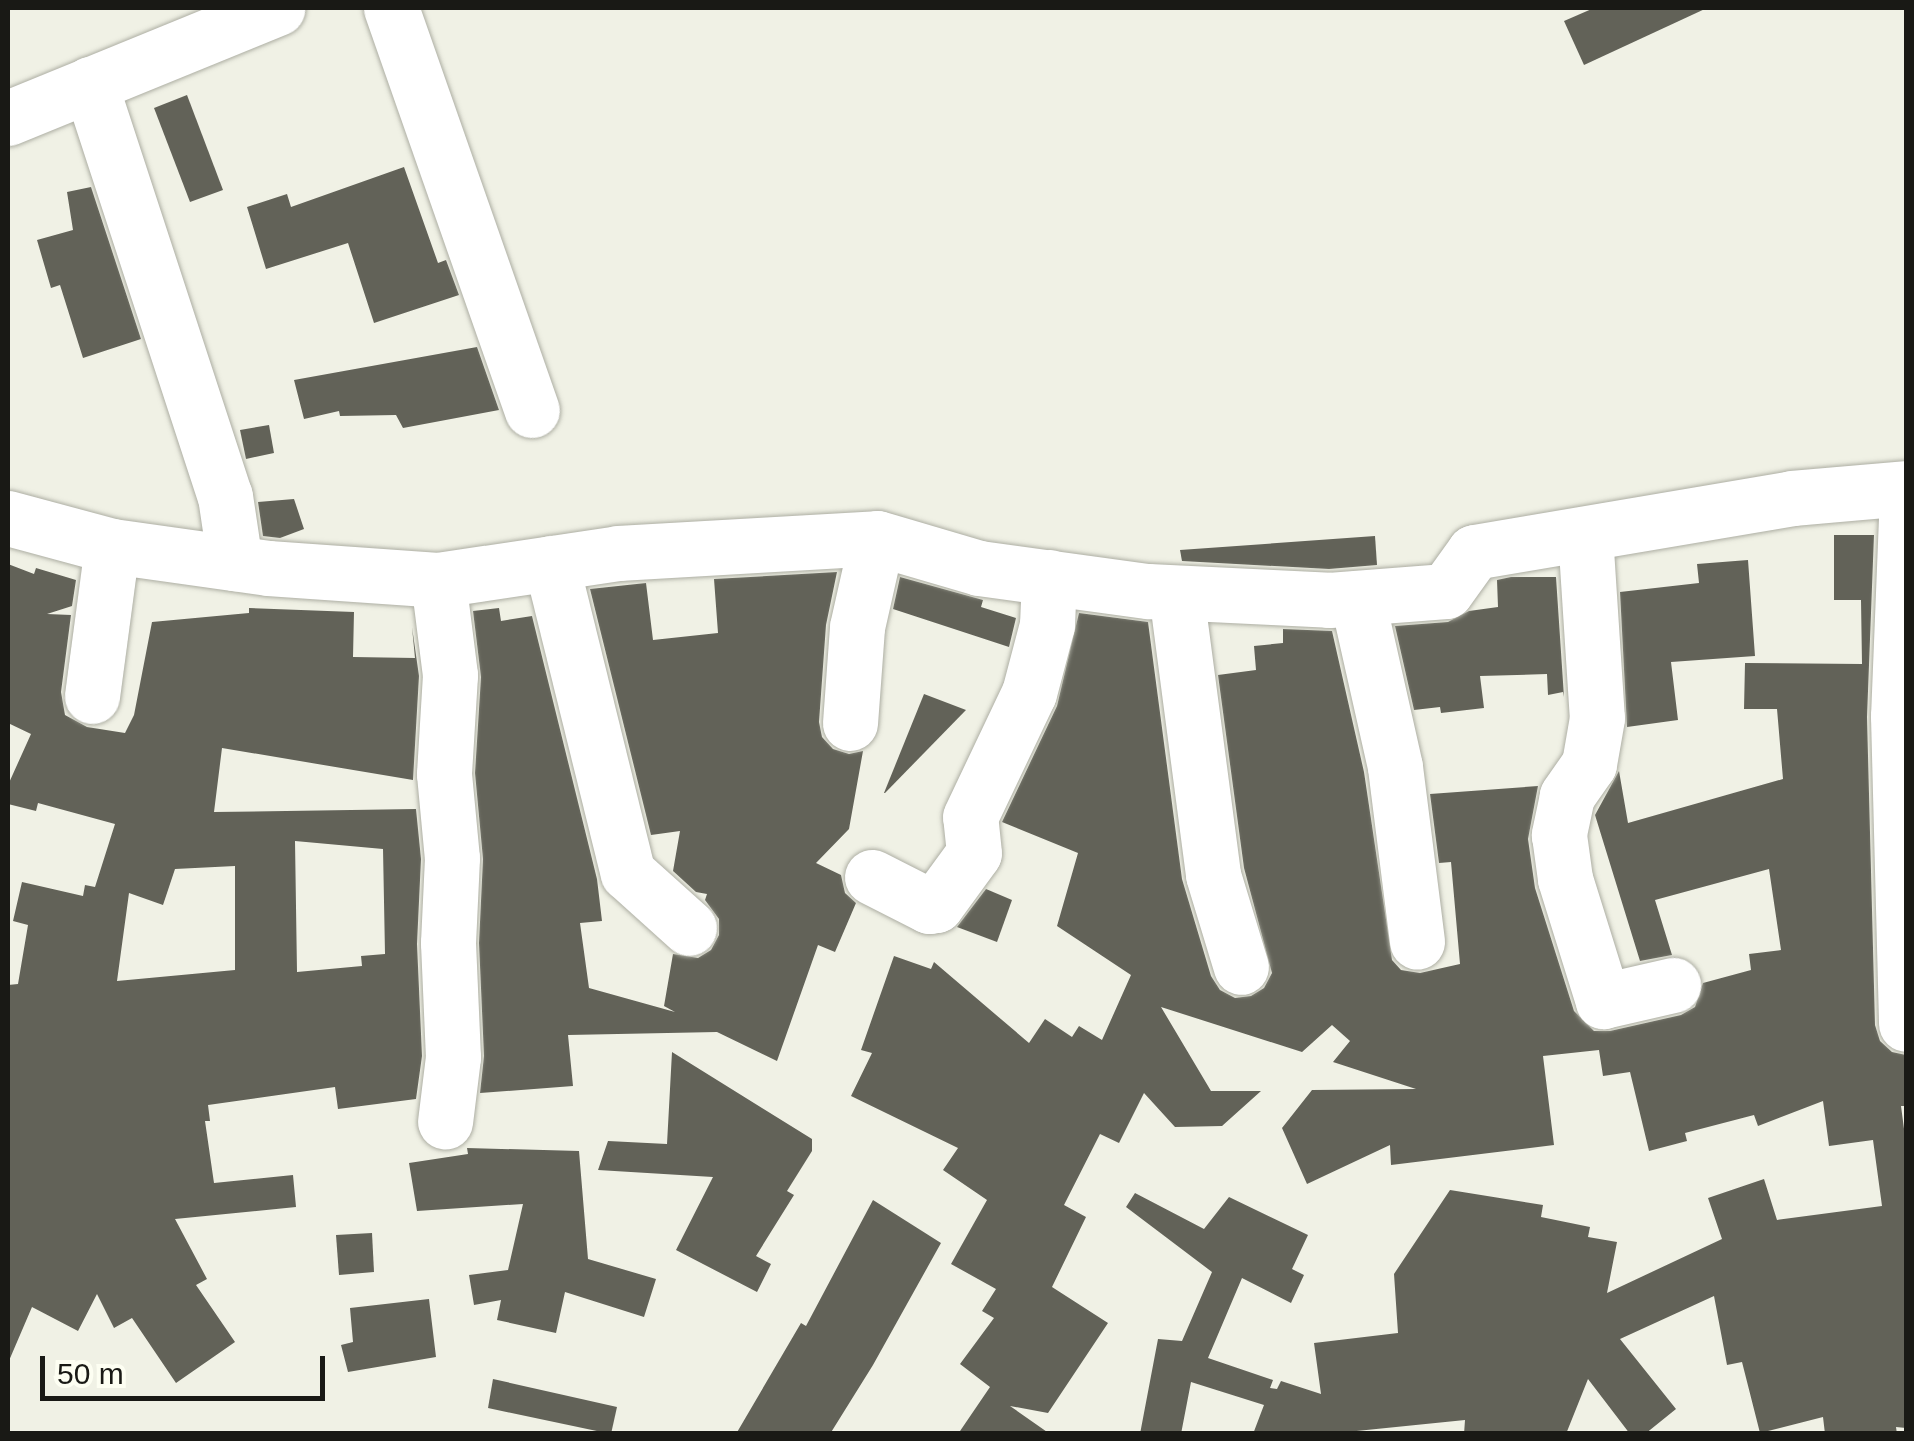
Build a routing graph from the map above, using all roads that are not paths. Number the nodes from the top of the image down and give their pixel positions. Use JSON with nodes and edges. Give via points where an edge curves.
{"nodes":[{"id":1,"x":277,"y":8,"type":"edge"},
{"id":2,"x":390,"y":8,"type":"edge"},
{"id":3,"x":90,"y":84,"type":"junction"},
{"id":4,"x":8,"y":118,"type":"edge"},
{"id":5,"x":532,"y":410,"type":"dead end"},
{"id":6,"x":1906,"y":488,"type":"edge"},
{"id":7,"x":8,"y":518,"type":"edge"},
{"id":8,"x":1906,"y":518,"type":"edge"},
{"id":9,"x":1585,"y":534,"type":"junction"},
{"id":10,"x":877,"y":538,"type":"junction"},
{"id":11,"x":112,"y":546,"type":"junction"},
{"id":12,"x":550,"y":563,"type":"junction"},
{"id":13,"x":236,"y":564,"type":"junction"},
{"id":14,"x":1049,"y":578,"type":"junction"},
{"id":15,"x":438,"y":580,"type":"junction"},
{"id":16,"x":1176,"y":592,"type":"junction"},
{"id":17,"x":1357,"y":598,"type":"junction"},
{"id":18,"x":92,"y":696,"type":"dead end"},
{"id":19,"x":850,"y":723,"type":"dead end"},
{"id":20,"x":872,"y":877,"type":"dead end"},
{"id":21,"x":689,"y":928,"type":"dead end"},
{"id":22,"x":1417,"y":942,"type":"dead end"},
{"id":23,"x":1241,"y":968,"type":"dead end"},
{"id":24,"x":1674,"y":985,"type":"dead end"},
{"id":25,"x":1906,"y":1024,"type":"edge"},
{"id":26,"x":445,"y":1122,"type":"dead end"}],
"edges":[{"from":1,"to":3,"type":"street"},
{"from":2,"to":5,"type":"street"},
{"from":3,"to":4,"type":"street"},
{"from":3,"to":13,"type":"street","via":[[225,496]]},
{"from":6,"to":9,"type":"street","via":[[1792,498]]},
{"from":7,"to":11,"type":"street"},
{"from":8,"to":25,"type":"street","via":[[1898,716]]},
{"from":9,"to":17,"type":"street","via":[[1474,552],[1446,591]]},
{"from":9,"to":24,"type":"street","via":[[1598,718],[1589,764],[1568,796],[1559,835],[1565,880],[1603,1001]]},
{"from":10,"to":12,"type":"street"},
{"from":10,"to":14,"type":"street","via":[[979,568]]},
{"from":10,"to":19,"type":"street","via":[[857,627]]},
{"from":11,"to":13,"type":"street"},
{"from":11,"to":18,"type":"street"},
{"from":12,"to":15,"type":"street"},
{"from":12,"to":21,"type":"street","via":[[628,873]]},
{"from":13,"to":15,"type":"street"},
{"from":14,"to":16,"type":"street"},
{"from":14,"to":20,"type":"street","via":[[1048,625],[1029,693],[970,817],[974,853],[936,905]]},
{"from":15,"to":26,"type":"street","via":[[450,675],[444,774],[452,858],[453,1057]]},
{"from":16,"to":17,"type":"street"},
{"from":16,"to":23,"type":"street","via":[[1213,875]]},
{"from":17,"to":22,"type":"street","via":[[1395,766]]}]}
